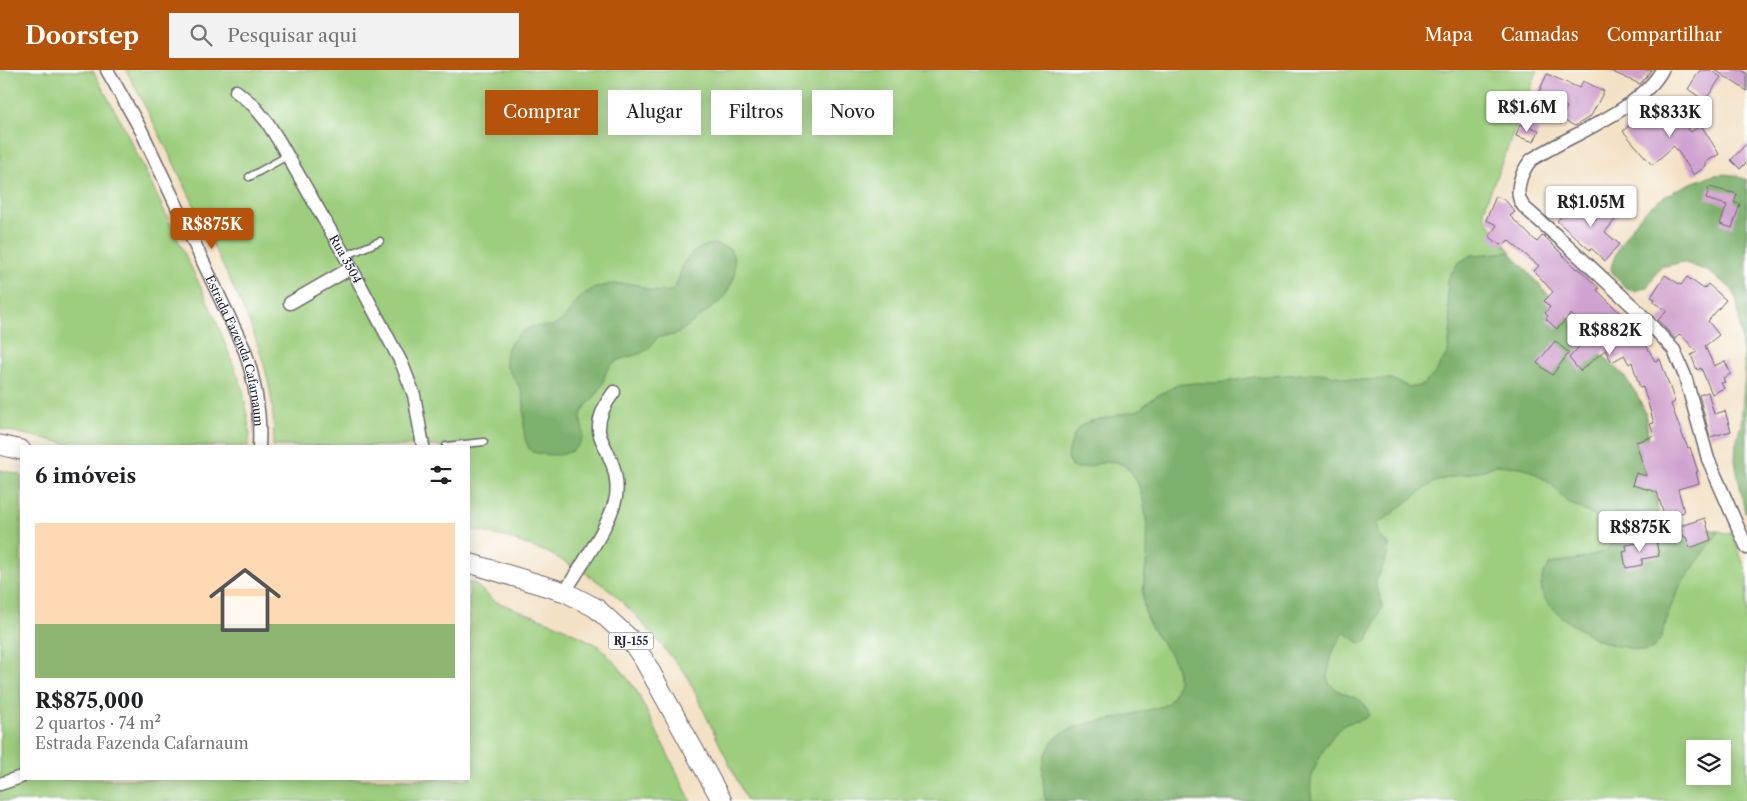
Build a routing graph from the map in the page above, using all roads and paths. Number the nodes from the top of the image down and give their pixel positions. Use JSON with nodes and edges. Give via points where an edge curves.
{"nodes":[{"id":1,"x":107,"y":70,"type":"edge"},
{"id":2,"x":1662,"y":70,"type":"edge"},
{"id":3,"x":236,"y":91,"type":"dead end"},
{"id":4,"x":287,"y":156,"type":"junction"},
{"id":5,"x":249,"y":177,"type":"dead end"},
{"id":6,"x":380,"y":241,"type":"dead end"},
{"id":7,"x":345,"y":256,"type":"junction"},
{"id":8,"x":351,"y":268,"type":"junction"},
{"id":9,"x":290,"y":302,"type":"dead end"},
{"id":10,"x":614,"y":392,"type":"dead end"},
{"id":11,"x":484,"y":442,"type":"dead end"},
{"id":12,"x":0,"y":445,"type":"edge"},
{"id":13,"x":259,"y":445,"type":"edge"},
{"id":14,"x":423,"y":445,"type":"edge"},
{"id":15,"x":456,"y":445,"type":"edge"},
{"id":16,"x":20,"y":450,"type":"edge"},
{"id":17,"x":1747,"y":548,"type":"edge"},
{"id":18,"x":470,"y":563,"type":"edge"},
{"id":19,"x":565,"y":592,"type":"junction"},
{"id":20,"x":20,"y":777,"type":"edge"},
{"id":21,"x":0,"y":784,"type":"edge"},
{"id":22,"x":722,"y":801,"type":"edge"}],
"edges":[{"from":1,"to":13,"type":"street","name":"Estrada Fazenda Cafarnaum","via":[[141,130],[245,351],[259,415]]},
{"from":2,"to":17,"type":"street","via":[[1648,90],[1633,102],[1531,160],[1520,181],[1520,201],[1639,312],[1674,350],[1708,458]]},
{"from":3,"to":4,"type":"street","name":"Rua 3504","via":[[267,122]]},
{"from":4,"to":5,"type":"lane"},
{"from":4,"to":7,"type":"street","name":"Rua 3504"},
{"from":6,"to":7,"type":"lane"},
{"from":7,"to":8,"type":"street","name":"Rua 3504"},
{"from":8,"to":9,"type":"street"},
{"from":8,"to":14,"type":"street","name":"Rua 3504","via":[[402,364],[414,395]]},
{"from":10,"to":19,"type":"street","via":[[607,401],[599,433],[614,468],[616,495],[608,520]]},
{"from":11,"to":15,"type":"lane"},
{"from":12,"to":16,"type":"main road"},
{"from":18,"to":19,"type":"main road","number":"RJ-155"},
{"from":19,"to":22,"type":"main road","number":"RJ-155","via":[[596,608],[630,639]]},
{"from":20,"to":21,"type":"street"}]}
